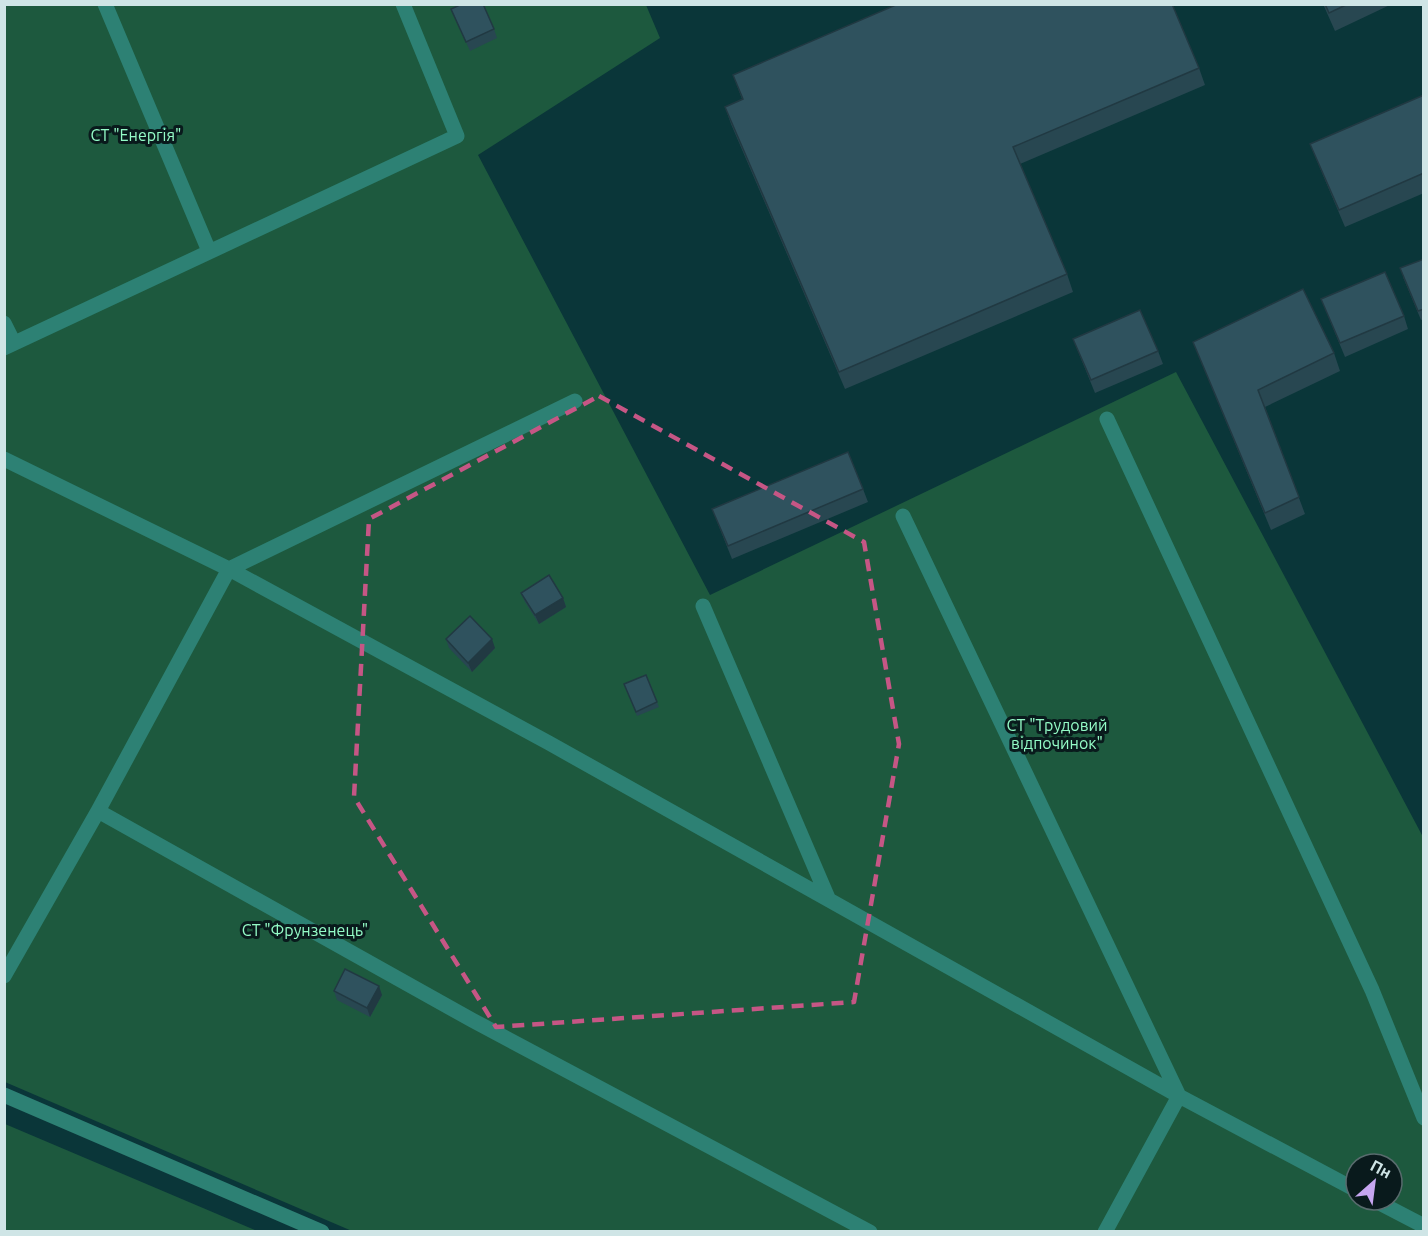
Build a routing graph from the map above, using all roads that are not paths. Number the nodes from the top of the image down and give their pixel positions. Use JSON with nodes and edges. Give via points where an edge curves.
{"nodes":[{"id":1,"x":105,"y":4,"type":"edge"},
{"id":2,"x":403,"y":4,"type":"edge"},
{"id":3,"x":209,"y":251,"type":"junction"},
{"id":4,"x":4,"y":323,"type":"edge"},
{"id":5,"x":9,"y":345,"type":"edge"},
{"id":6,"x":574,"y":400,"type":"dead end"},
{"id":7,"x":1107,"y":419,"type":"dead end"},
{"id":8,"x":4,"y":459,"type":"edge"},
{"id":9,"x":903,"y":516,"type":"dead end"},
{"id":10,"x":229,"y":569,"type":"junction"},
{"id":11,"x":703,"y":606,"type":"dead end"},
{"id":12,"x":98,"y":811,"type":"junction"},
{"id":13,"x":828,"y":898,"type":"junction"},
{"id":14,"x":4,"y":976,"type":"edge"},
{"id":15,"x":4,"y":1095,"type":"edge"},
{"id":16,"x":1179,"y":1096,"type":"junction"},
{"id":17,"x":1424,"y":1118,"type":"edge"},
{"id":18,"x":1344,"y":1184,"type":"edge"},
{"id":19,"x":1397,"y":1212,"type":"edge"},
{"id":20,"x":1424,"y":1226,"type":"edge"},
{"id":21,"x":322,"y":1232,"type":"edge"},
{"id":22,"x":870,"y":1232,"type":"edge"},
{"id":23,"x":1105,"y":1232,"type":"edge"}],
"edges":[{"from":1,"to":3,"type":"street"},
{"from":2,"to":3,"type":"street","via":[[457,136]]},
{"from":3,"to":5,"type":"street"},
{"from":4,"to":5,"type":"street"},
{"from":6,"to":10,"type":"street"},
{"from":7,"to":17,"type":"street","via":[[1372,990]]},
{"from":8,"to":10,"type":"street"},
{"from":9,"to":16,"type":"street"},
{"from":10,"to":12,"type":"street"},
{"from":10,"to":13,"type":"street"},
{"from":11,"to":13,"type":"street"},
{"from":12,"to":14,"type":"street"},
{"from":12,"to":22,"type":"street","via":[[472,1020]]},
{"from":13,"to":16,"type":"street"},
{"from":15,"to":21,"type":"street"},
{"from":16,"to":18,"type":"street"},
{"from":16,"to":23,"type":"street"},
{"from":19,"to":20,"type":"street"}]}
